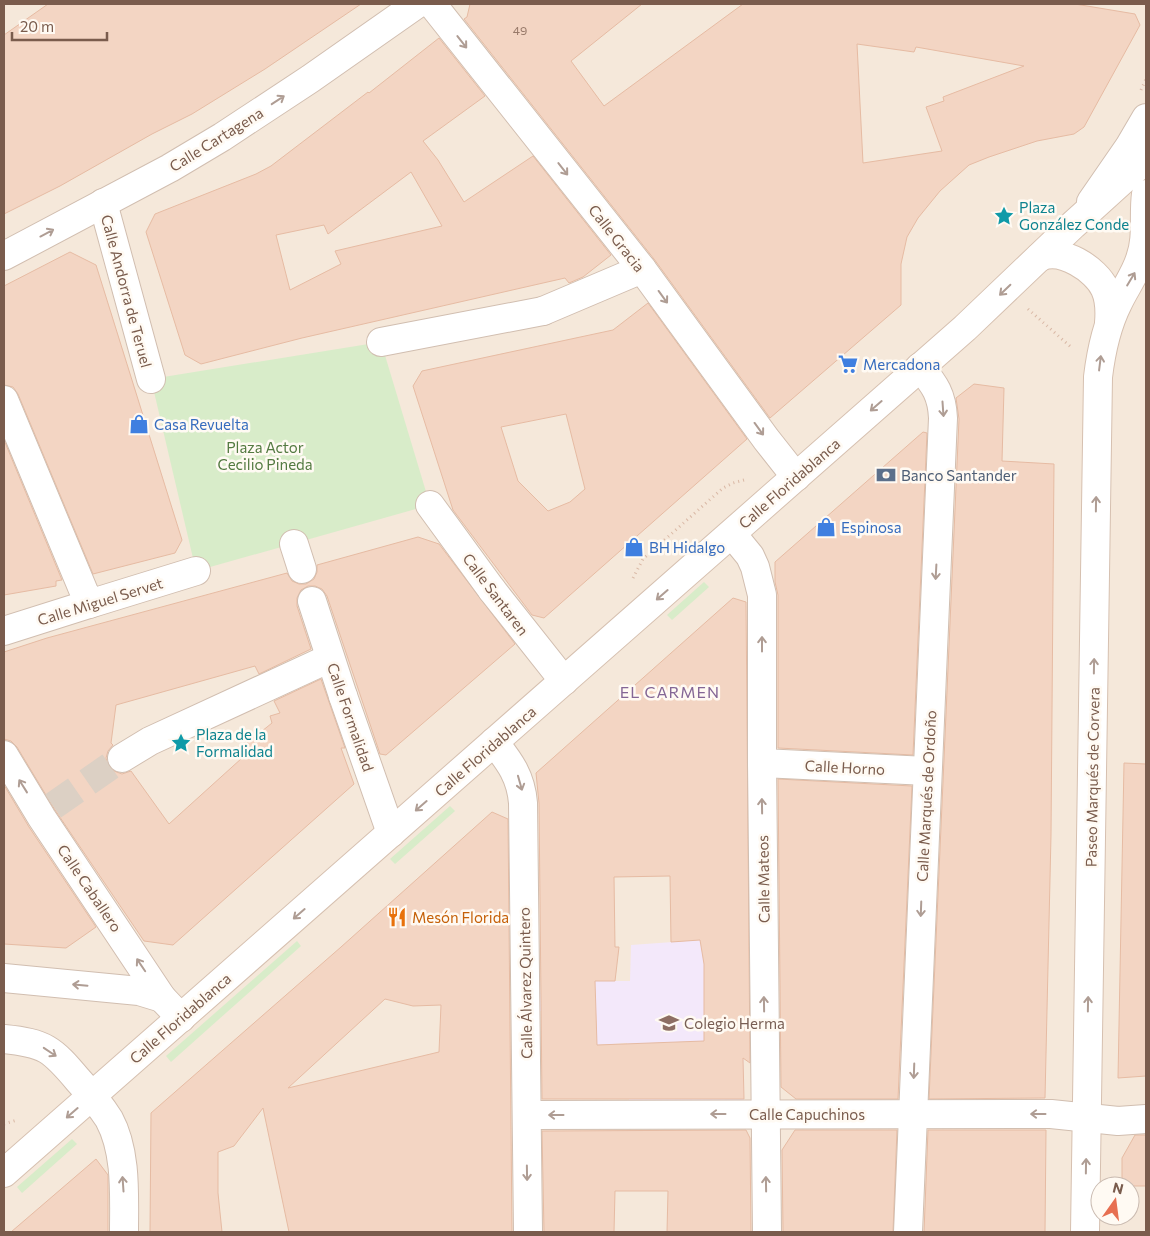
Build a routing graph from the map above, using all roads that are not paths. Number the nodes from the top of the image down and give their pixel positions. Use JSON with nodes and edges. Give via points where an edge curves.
{"nodes":[{"id":1,"x":417,"y":4,"type":"edge"},
{"id":2,"x":432,"y":4,"type":"edge"},
{"id":3,"x":1141,"y":115,"type":"edge"},
{"id":4,"x":1146,"y":159,"type":"edge"},
{"id":5,"x":1146,"y":194,"type":"edge"},
{"id":6,"x":103,"y":203,"type":"junction"},
{"id":7,"x":1073,"y":225,"type":"junction"},
{"id":8,"x":4,"y":256,"type":"edge"},
{"id":9,"x":1040,"y":257,"type":"junction"},
{"id":10,"x":642,"y":269,"type":"junction"},
{"id":11,"x":1109,"y":323,"type":"junction"},
{"id":12,"x":381,"y":342,"type":"dead end"},
{"id":13,"x":920,"y":368,"type":"junction"},
{"id":14,"x":151,"y":379,"type":"dead end"},
{"id":15,"x":4,"y":400,"type":"edge"},
{"id":16,"x":796,"y":477,"type":"junction"},
{"id":17,"x":430,"y":505,"type":"dead end"},
{"id":18,"x":732,"y":534,"type":"junction"},
{"id":19,"x":196,"y":571,"type":"dead end"},
{"id":20,"x":312,"y":601,"type":"dead end"},
{"id":21,"x":89,"y":604,"type":"junction"},
{"id":22,"x":4,"y":631,"type":"edge"},
{"id":23,"x":330,"y":658,"type":"junction"},
{"id":24,"x":564,"y":681,"type":"junction"},
{"id":25,"x":494,"y":742,"type":"junction"},
{"id":26,"x":4,"y":755,"type":"edge"},
{"id":27,"x":122,"y":758,"type":"tunnel mouth"},
{"id":28,"x":762,"y":763,"type":"junction"},
{"id":29,"x":927,"y":771,"type":"junction"},
{"id":30,"x":391,"y":833,"type":"junction"},
{"id":31,"x":4,"y":978,"type":"edge"},
{"id":32,"x":162,"y":998,"type":"junction"},
{"id":33,"x":181,"y":1018,"type":"junction"},
{"id":34,"x":4,"y":1039,"type":"edge"},
{"id":35,"x":92,"y":1096,"type":"junction"},
{"id":36,"x":765,"y":1114,"type":"junction"},
{"id":37,"x":912,"y":1114,"type":"junction"},
{"id":38,"x":527,"y":1115,"type":"junction"},
{"id":39,"x":1087,"y":1118,"type":"junction"},
{"id":40,"x":1146,"y":1119,"type":"edge"},
{"id":41,"x":4,"y":1174,"type":"edge"},
{"id":42,"x":124,"y":1232,"type":"edge"},
{"id":43,"x":528,"y":1232,"type":"edge"},
{"id":44,"x":767,"y":1232,"type":"edge"},
{"id":45,"x":908,"y":1232,"type":"edge"},
{"id":46,"x":1085,"y":1232,"type":"edge"}],
"edges":[{"from":6,"to":1,"type":"street","name":"Calle Cartagena","one_way":true,"via":[[222,137]]},
{"from":2,"to":10,"type":"street","name":"Calle Gracia","one_way":true},
{"from":3,"to":7,"type":"street","via":[[1097,194]]},
{"from":4,"to":7,"type":"street"},
{"from":11,"to":5,"type":"street","one_way":true,"via":[[1143,252]]},
{"from":8,"to":6,"type":"street","name":"Calle Cartagena","one_way":true},
{"from":6,"to":14,"type":"street","name":"Calle Andorra de Teruel"},
{"from":7,"to":9,"type":"street"},
{"from":9,"to":11,"type":"street","via":[[1050,254],[1066,257],[1092,272],[1106,290],[1110,305]]},
{"from":9,"to":13,"type":"street","name":"Calle Floridablanca","one_way":true},
{"from":10,"to":12,"type":"street","via":[[543,311]]},
{"from":10,"to":16,"type":"street","name":"Calle Gracia","one_way":true},
{"from":39,"to":11,"type":"street","name":"Paseo Marqués de Corvera","one_way":true,"via":[[1098,377]]},
{"from":13,"to":16,"type":"street","name":"Calle Floridablanca","one_way":true},
{"from":13,"to":29,"type":"street","name":"Calle Marqués de Ordoño","one_way":true,"via":[[932,381],[943,402]]},
{"from":15,"to":21,"type":"street"},
{"from":16,"to":18,"type":"street","name":"Calle Floridablanca"},
{"from":17,"to":24,"type":"street","name":"Calle Santaren"},
{"from":18,"to":24,"type":"street","name":"Calle Floridablanca","one_way":true},
{"from":28,"to":18,"type":"street","name":"Calle Mateos","one_way":true,"via":[[762,595],[750,556]]},
{"from":19,"to":21,"type":"street","name":"Calle Miguel Servet"},
{"from":20,"to":23,"type":"street","name":"Calle Formalidad"},
{"from":21,"to":22,"type":"street","name":"Calle Miguel Servet"},
{"from":23,"to":27,"type":"street","via":[[150,741]]},
{"from":23,"to":30,"type":"street","name":"Calle Formalidad"},
{"from":24,"to":25,"type":"street","name":"Calle Floridablanca"},
{"from":25,"to":30,"type":"street","name":"Calle Floridablanca","one_way":true},
{"from":25,"to":38,"type":"street","name":"Calle Álvarez Quintero","one_way":true,"via":[[514,767],[522,791]]},
{"from":32,"to":26,"type":"street","name":"Calle Caballero","one_way":true,"via":[[48,812]]},
{"from":28,"to":29,"type":"street","name":"Calle Horno"},
{"from":36,"to":28,"type":"street","name":"Calle Mateos","one_way":true},
{"from":29,"to":37,"type":"street","name":"Calle Marqués de Ordoño","one_way":true},
{"from":30,"to":33,"type":"street","name":"Calle Floridablanca","one_way":true},
{"from":32,"to":31,"type":"street","one_way":true,"via":[[139,991]]},
{"from":32,"to":33,"type":"street","name":"Calle Caballero"},
{"from":33,"to":35,"type":"street","name":"Calle Floridablanca"},
{"from":34,"to":35,"type":"street","one_way":true,"via":[[27,1042],[52,1052]]},
{"from":35,"to":41,"type":"street","name":"Calle Floridablanca","one_way":true},
{"from":42,"to":35,"type":"street","one_way":true,"via":[[124,1185],[119,1148],[109,1120]]},
{"from":36,"to":37,"type":"street","name":"Calle Capuchinos"},
{"from":36,"to":38,"type":"street","name":"Calle Capuchinos","one_way":true},
{"from":44,"to":36,"type":"street","name":"Calle Mateos","one_way":true},
{"from":39,"to":37,"type":"street","name":"Calle Capuchinos","one_way":true,"via":[[1051,1114]]},
{"from":37,"to":45,"type":"street","name":"Calle Marqués de Ordoño"},
{"from":38,"to":43,"type":"street","name":"Calle Álvarez Quintero","one_way":true},
{"from":39,"to":40,"type":"street","name":"Calle Capuchinos"},
{"from":46,"to":39,"type":"street","name":"Paseo Marqués de Corvera","one_way":true}]}
